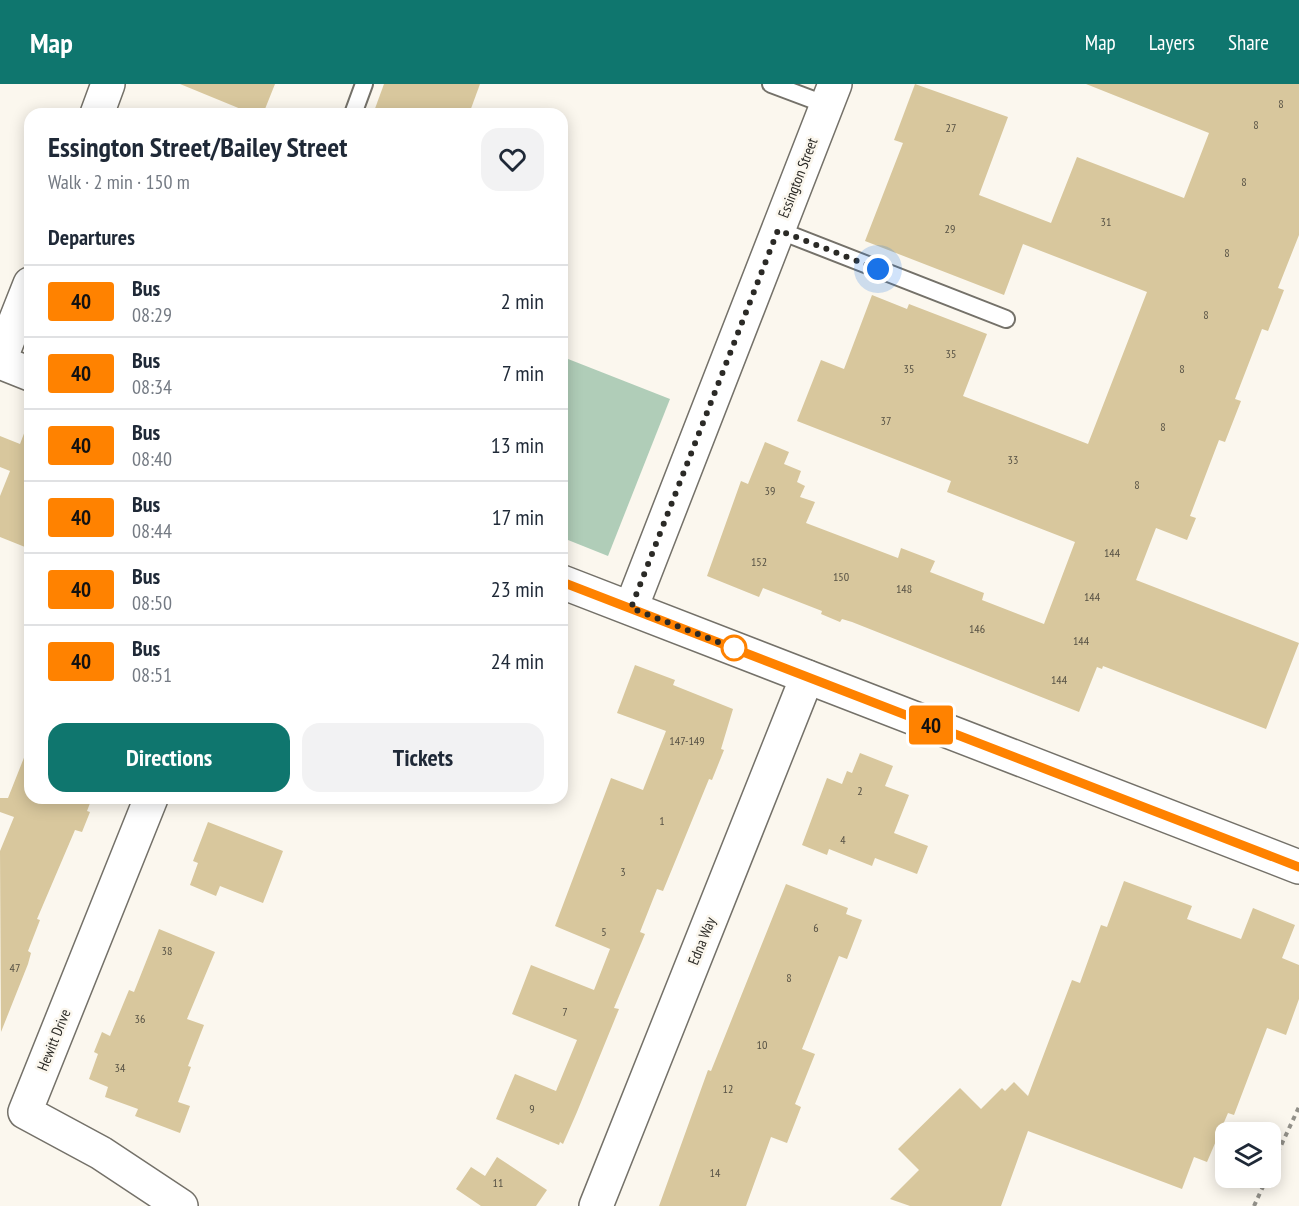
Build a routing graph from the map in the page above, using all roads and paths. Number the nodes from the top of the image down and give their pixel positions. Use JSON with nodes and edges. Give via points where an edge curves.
{"nodes":[{"id":1,"x":108,"y":84,"type":"edge"},
{"id":2,"x":364,"y":84,"type":"edge"},
{"id":3,"x":771,"y":84,"type":"edge"},
{"id":4,"x":831,"y":95,"type":"edge"},
{"id":5,"x":99,"y":108,"type":"edge"},
{"id":6,"x":355,"y":108,"type":"edge"},
{"id":7,"x":778,"y":230,"type":"junction"},
{"id":8,"x":24,"y":299,"type":"edge"},
{"id":9,"x":1006,"y":319,"type":"dead end"},
{"id":10,"x":0,"y":361,"type":"edge"},
{"id":11,"x":24,"y":371,"type":"edge"},
{"id":12,"x":568,"y":584,"type":"edge"},
{"id":13,"x":631,"y":608,"type":"junction"},
{"id":14,"x":807,"y":677,"type":"junction"},
{"id":15,"x":148,"y":804,"type":"edge"},
{"id":16,"x":1299,"y":867,"type":"edge"},
{"id":17,"x":13,"y":1107,"type":"edge"},
{"id":18,"x":1299,"y":1107,"type":"edge"},
{"id":19,"x":1281,"y":1145,"type":"edge"},
{"id":20,"x":1262,"y":1188,"type":"edge"},
{"id":21,"x":181,"y":1206,"type":"edge"},
{"id":22,"x":596,"y":1206,"type":"edge"},
{"id":23,"x":1254,"y":1206,"type":"edge"}],
"edges":[{"from":1,"to":5,"type":"street"},
{"from":2,"to":6,"type":"lane"},
{"from":3,"to":4,"type":"lane"},
{"from":4,"to":7,"type":"street","name":"Essington Street"},
{"from":7,"to":9,"type":"lane"},
{"from":7,"to":13,"type":"street","name":"Essington Street"},
{"from":8,"to":10,"type":"street"},
{"from":10,"to":11,"type":"street"},
{"from":12,"to":13,"type":"street"},
{"from":13,"to":14,"type":"street"},
{"from":14,"to":16,"type":"street"},
{"from":14,"to":22,"type":"street","name":"Edna Way"},
{"from":15,"to":17,"type":"street","name":"Hewitt Drive"},
{"from":17,"to":21,"type":"street","name":"Hewitt Drive","via":[[100,1153]]},
{"from":18,"to":19,"type":"path"},
{"from":20,"to":23,"type":"path"}]}
